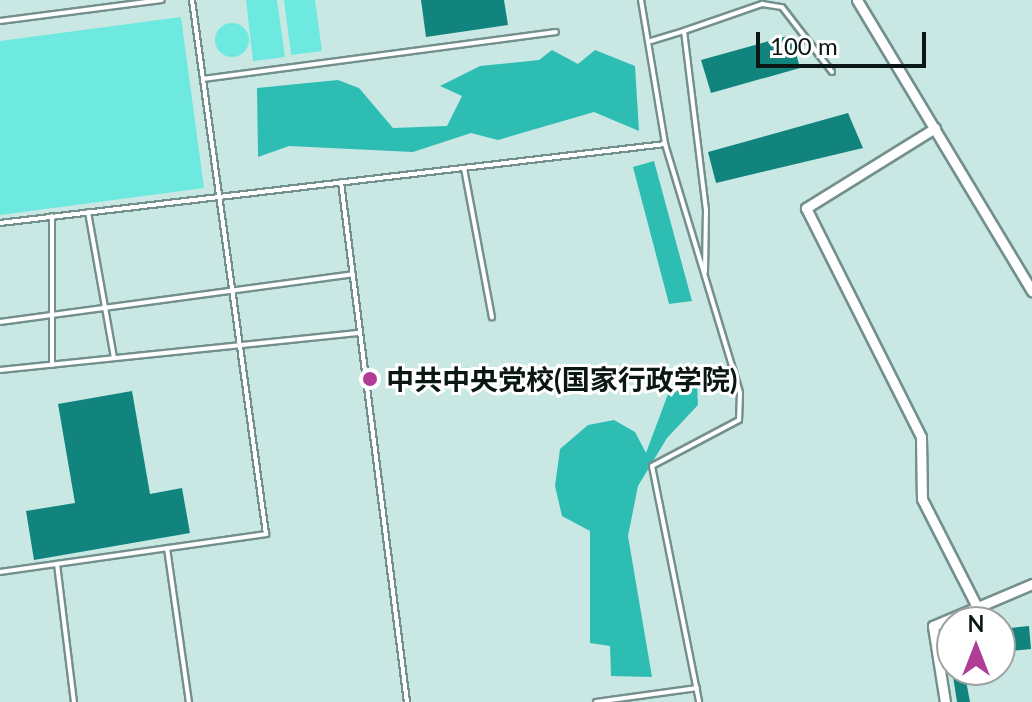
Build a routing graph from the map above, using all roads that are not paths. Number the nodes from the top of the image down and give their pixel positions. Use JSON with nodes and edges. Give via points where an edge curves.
{"nodes":[{"id":1,"x":162,"y":0,"type":"edge"},
{"id":2,"x":192,"y":0,"type":"edge"},
{"id":3,"x":641,"y":0,"type":"edge"},
{"id":4,"x":857,"y":0,"type":"edge"},
{"id":5,"x":0,"y":21,"type":"edge"},
{"id":6,"x":684,"y":31,"type":"junction"},
{"id":7,"x":556,"y":32,"type":"dead end"},
{"id":8,"x":651,"y":41,"type":"junction"},
{"id":9,"x":832,"y":72,"type":"dead end"},
{"id":10,"x":203,"y":79,"type":"junction"},
{"id":11,"x":935,"y":128,"type":"junction"},
{"id":12,"x":665,"y":144,"type":"junction"},
{"id":13,"x":464,"y":168,"type":"junction"},
{"id":14,"x":341,"y":182,"type":"junction"},
{"id":15,"x":219,"y":196,"type":"junction"},
{"id":16,"x":88,"y":212,"type":"junction"},
{"id":17,"x":52,"y":216,"type":"junction"},
{"id":18,"x":0,"y":223,"type":"edge"},
{"id":19,"x":353,"y":274,"type":"junction"},
{"id":20,"x":704,"y":276,"type":"junction"},
{"id":21,"x":232,"y":289,"type":"junction"},
{"id":22,"x":1032,"y":291,"type":"edge"},
{"id":23,"x":107,"y":307,"type":"junction"},
{"id":24,"x":48,"y":316,"type":"junction"},
{"id":25,"x":492,"y":317,"type":"dead end"},
{"id":26,"x":0,"y":322,"type":"edge"},
{"id":27,"x":361,"y":333,"type":"junction"},
{"id":28,"x":240,"y":345,"type":"junction"},
{"id":29,"x":114,"y":358,"type":"junction"},
{"id":30,"x":52,"y":365,"type":"junction"},
{"id":31,"x":0,"y":370,"type":"edge"},
{"id":32,"x":167,"y":548,"type":"junction"},
{"id":33,"x":57,"y":564,"type":"junction"},
{"id":34,"x":0,"y":572,"type":"edge"},
{"id":35,"x":1032,"y":584,"type":"edge"},
{"id":36,"x":976,"y":606,"type":"edge"},
{"id":37,"x":979,"y":606,"type":"edge"},
{"id":38,"x":936,"y":625,"type":"edge"},
{"id":39,"x":936,"y":645,"type":"edge"},
{"id":40,"x":697,"y":688,"type":"junction"},
{"id":41,"x":74,"y":702,"type":"edge"},
{"id":42,"x":189,"y":702,"type":"edge"},
{"id":43,"x":407,"y":702,"type":"edge"},
{"id":44,"x":596,"y":702,"type":"edge"},
{"id":45,"x":699,"y":702,"type":"edge"}],
"edges":[{"from":1,"to":5,"type":"lane"},
{"from":2,"to":10,"type":"lane"},
{"from":3,"to":8,"type":"lane"},
{"from":4,"to":11,"type":"street"},
{"from":6,"to":8,"type":"lane"},
{"from":6,"to":9,"type":"lane","via":[[762,4],[782,7]]},
{"from":6,"to":20,"type":"lane","via":[[706,209]]},
{"from":7,"to":10,"type":"lane"},
{"from":8,"to":12,"type":"lane"},
{"from":10,"to":15,"type":"lane"},
{"from":11,"to":22,"type":"street"},
{"from":11,"to":36,"type":"street","via":[[806,208],[921,437],[922,499]]},
{"from":12,"to":13,"type":"lane"},
{"from":12,"to":20,"type":"lane"},
{"from":13,"to":14,"type":"lane"},
{"from":13,"to":25,"type":"lane"},
{"from":14,"to":15,"type":"lane"},
{"from":14,"to":19,"type":"lane"},
{"from":15,"to":16,"type":"lane"},
{"from":15,"to":21,"type":"lane"},
{"from":16,"to":17,"type":"lane"},
{"from":16,"to":23,"type":"lane"},
{"from":17,"to":18,"type":"lane"},
{"from":17,"to":24,"type":"lane"},
{"from":19,"to":21,"type":"lane"},
{"from":19,"to":27,"type":"lane"},
{"from":20,"to":40,"type":"lane","via":[[740,393],[739,420],[652,466]]},
{"from":21,"to":23,"type":"lane"},
{"from":21,"to":28,"type":"lane"},
{"from":23,"to":24,"type":"lane"},
{"from":23,"to":29,"type":"lane"},
{"from":24,"to":26,"type":"lane"},
{"from":24,"to":30,"type":"lane"},
{"from":27,"to":28,"type":"lane"},
{"from":27,"to":43,"type":"lane"},
{"from":28,"to":29,"type":"lane"},
{"from":28,"to":32,"type":"lane","via":[[266,534]]},
{"from":29,"to":30,"type":"lane"},
{"from":30,"to":31,"type":"lane"},
{"from":32,"to":33,"type":"lane"},
{"from":32,"to":42,"type":"lane"},
{"from":33,"to":34,"type":"lane"},
{"from":33,"to":41,"type":"lane"},
{"from":35,"to":37,"type":"street"},
{"from":38,"to":39,"type":"street"},
{"from":40,"to":44,"type":"lane"},
{"from":40,"to":45,"type":"lane"}]}
